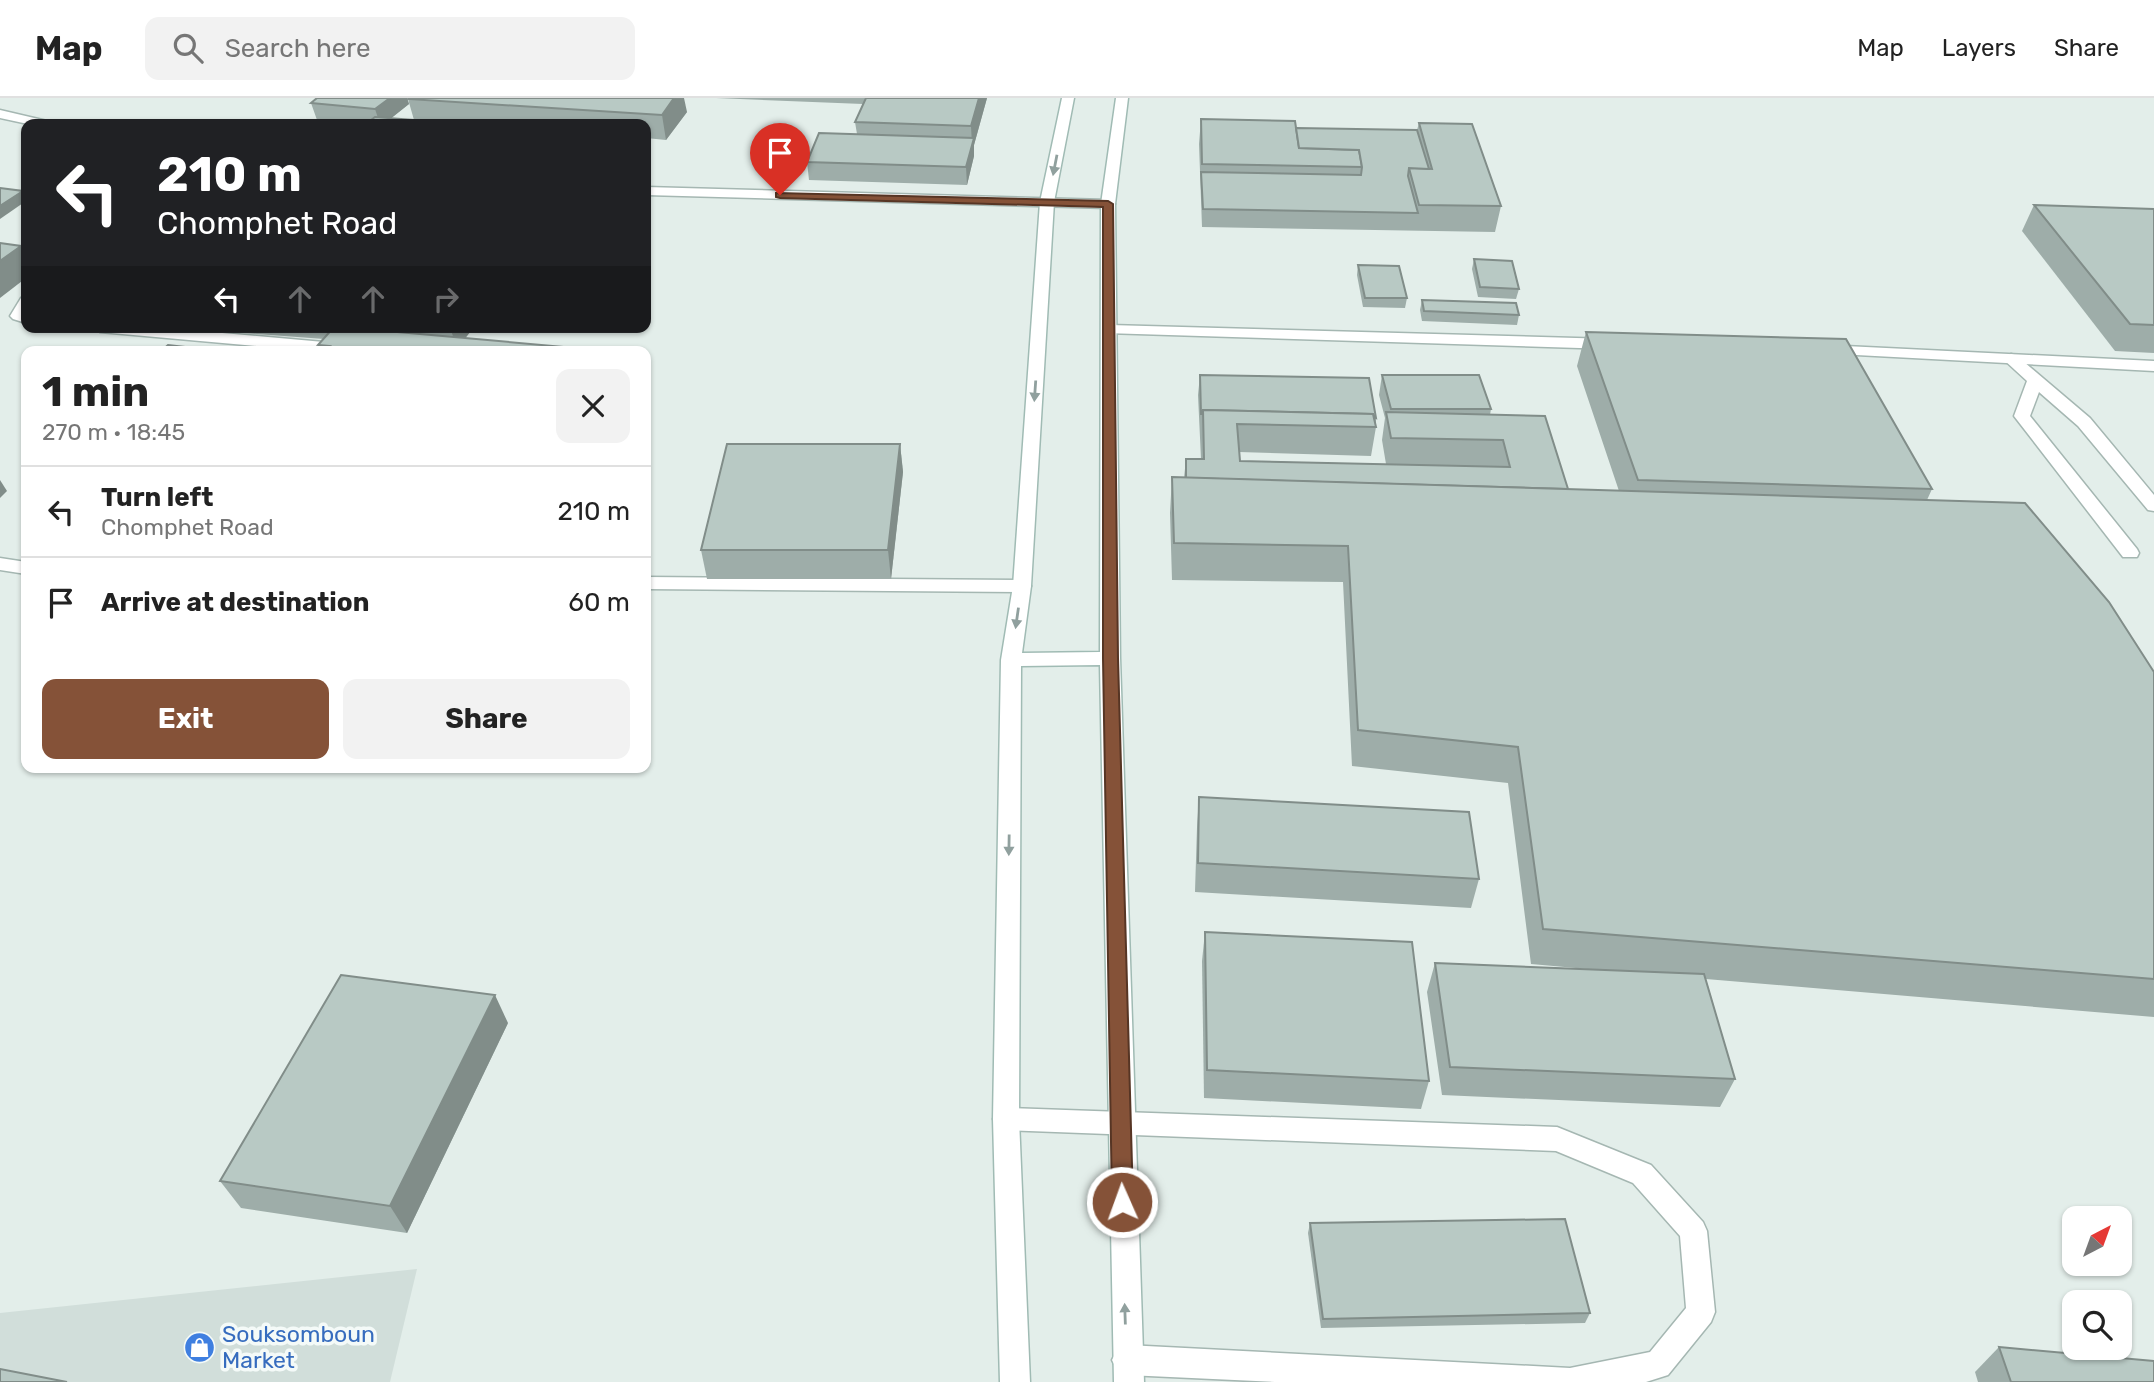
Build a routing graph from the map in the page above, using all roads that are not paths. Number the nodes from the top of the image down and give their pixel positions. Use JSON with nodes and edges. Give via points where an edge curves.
{"nodes":[{"id":1,"x":1068,"y":98,"type":"edge"},
{"id":2,"x":1122,"y":98,"type":"edge"},
{"id":3,"x":0,"y":114,"type":"edge"},
{"id":4,"x":22,"y":119,"type":"edge"},
{"id":5,"x":651,"y":191,"type":"edge"},
{"id":6,"x":1047,"y":202,"type":"junction"},
{"id":7,"x":1108,"y":204,"type":"junction"},
{"id":8,"x":1110,"y":330,"type":"junction"},
{"id":9,"x":167,"y":333,"type":"edge"},
{"id":10,"x":1625,"y":344,"type":"edge"},
{"id":11,"x":313,"y":346,"type":"edge"},
{"id":12,"x":1806,"y":349,"type":"edge"},
{"id":13,"x":2011,"y":359,"type":"junction"},
{"id":14,"x":2154,"y":366,"type":"edge"},
{"id":15,"x":2036,"y":380,"type":"junction"},
{"id":16,"x":2154,"y":506,"type":"edge"},
{"id":17,"x":2130,"y":553,"type":"dead end"},
{"id":18,"x":0,"y":564,"type":"edge"},
{"id":19,"x":21,"y":567,"type":"edge"},
{"id":20,"x":651,"y":583,"type":"edge"},
{"id":21,"x":1022,"y":586,"type":"junction"},
{"id":22,"x":1110,"y":658,"type":"junction"},
{"id":23,"x":1011,"y":660,"type":"junction"},
{"id":24,"x":1006,"y":1119,"type":"junction"},
{"id":25,"x":1120,"y":1122,"type":"junction"},
{"id":26,"x":1128,"y":1371,"type":"edge"},
{"id":27,"x":1015,"y":1382,"type":"edge"},
{"id":28,"x":1570,"y":1382,"type":"edge"}],
"edges":[{"from":1,"to":6,"type":"main road","one_way":true},
{"from":2,"to":7,"type":"main road"},
{"from":3,"to":4,"type":"main road"},
{"from":5,"to":6,"type":"main road"},
{"from":6,"to":7,"type":"main road"},
{"from":6,"to":21,"type":"main road","one_way":true},
{"from":7,"to":8,"type":"main road"},
{"from":8,"to":10,"type":"main road"},
{"from":8,"to":22,"type":"main road"},
{"from":9,"to":11,"type":"main road"},
{"from":12,"to":13,"type":"main road"},
{"from":13,"to":14,"type":"main road"},
{"from":13,"to":15,"type":"main road"},
{"from":15,"to":16,"type":"main road","via":[[2084,422]]},
{"from":15,"to":17,"type":"main road","via":[[2022,416]]},
{"from":18,"to":19,"type":"main road"},
{"from":20,"to":21,"type":"main road"},
{"from":21,"to":23,"type":"main road","one_way":true},
{"from":22,"to":23,"type":"main road"},
{"from":22,"to":25,"type":"main road"},
{"from":23,"to":24,"type":"main road","one_way":true},
{"from":24,"to":25,"type":"main road"},
{"from":24,"to":27,"type":"main road"},
{"from":26,"to":25,"type":"main road","one_way":true},
{"from":25,"to":28,"type":"main road","via":[[1557,1139],[1642,1174],[1693,1231],[1701,1312],[1658,1365]]},
{"from":26,"to":28,"type":"main road"}]}
